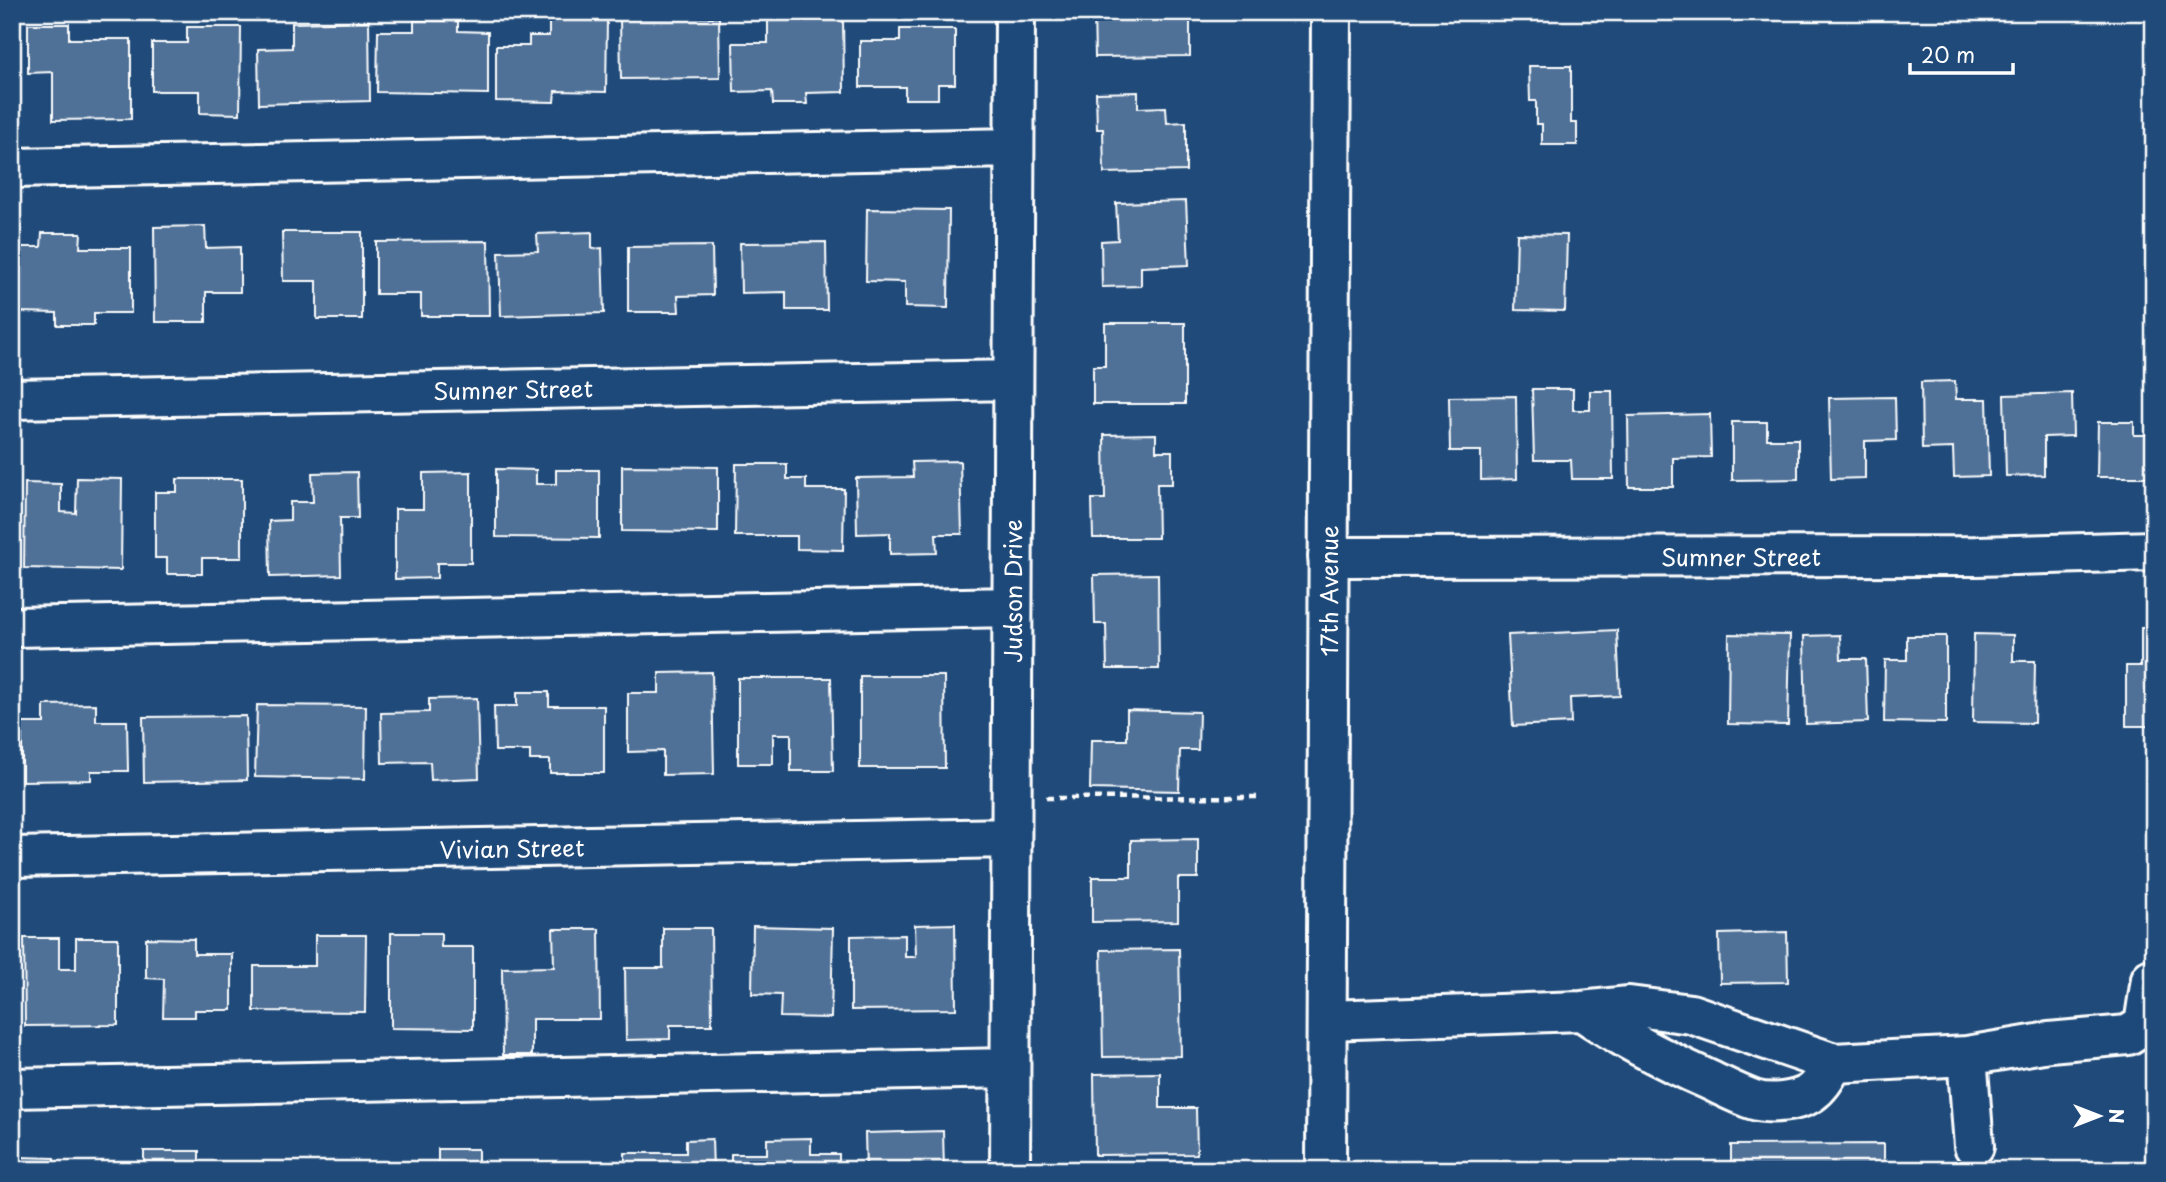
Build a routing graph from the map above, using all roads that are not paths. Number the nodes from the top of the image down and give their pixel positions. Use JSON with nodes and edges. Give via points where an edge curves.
{"nodes":[{"id":1,"x":1015,"y":12,"type":"edge"},
{"id":2,"x":1331,"y":12,"type":"edge"},
{"id":3,"x":1014,"y":148,"type":"junction"},
{"id":4,"x":12,"y":168,"type":"edge"},
{"id":5,"x":1013,"y":380,"type":"junction"},
{"id":6,"x":12,"y":399,"type":"edge"},
{"id":7,"x":2154,"y":551,"type":"edge"},
{"id":8,"x":1328,"y":558,"type":"junction"},
{"id":9,"x":1012,"y":607,"type":"junction"},
{"id":10,"x":12,"y":627,"type":"edge"},
{"id":11,"x":1011,"y":838,"type":"junction"},
{"id":12,"x":12,"y":857,"type":"edge"},
{"id":13,"x":2151,"y":979,"type":"dead end"},
{"id":14,"x":1581,"y":1011,"type":"junction"},
{"id":15,"x":1327,"y":1020,"type":"junction"},
{"id":16,"x":1967,"y":1056,"type":"junction"},
{"id":17,"x":1833,"y":1063,"type":"junction"},
{"id":18,"x":1010,"y":1068,"type":"junction"},
{"id":19,"x":12,"y":1088,"type":"edge"},
{"id":20,"x":1974,"y":1146,"type":"dead end"},
{"id":21,"x":1010,"y":1170,"type":"edge"},
{"id":22,"x":1326,"y":1170,"type":"edge"}],
"edges":[{"from":1,"to":3,"type":"street","name":"Judson Drive"},
{"from":2,"to":8,"type":"street","name":"17th Avenue"},
{"from":3,"to":4,"type":"street"},
{"from":3,"to":5,"type":"street","name":"Judson Drive"},
{"from":5,"to":6,"type":"street","name":"Sumner Street"},
{"from":5,"to":9,"type":"street","name":"Judson Drive"},
{"from":7,"to":8,"type":"street","name":"Sumner Street"},
{"from":8,"to":15,"type":"street","name":"17th Avenue"},
{"from":9,"to":10,"type":"street"},
{"from":9,"to":11,"type":"street","name":"Judson Drive"},
{"from":11,"to":12,"type":"street","name":"Vivian Street"},
{"from":11,"to":18,"type":"street","name":"Judson Drive"},
{"from":13,"to":16,"type":"street","via":[[2144,1026],[2128,1035]]},
{"from":14,"to":15,"type":"street"},
{"from":14,"to":17,"type":"street","via":[[1629,1006],[1691,1013]]},
{"from":14,"to":17,"type":"street","via":[[1672,1064],[1754,1100],[1784,1101],[1810,1094]]},
{"from":15,"to":22,"type":"street","name":"17th Avenue"},
{"from":16,"to":17,"type":"street"},
{"from":16,"to":20,"type":"street"},
{"from":18,"to":19,"type":"street"},
{"from":18,"to":21,"type":"street","name":"Judson Drive"}]}
